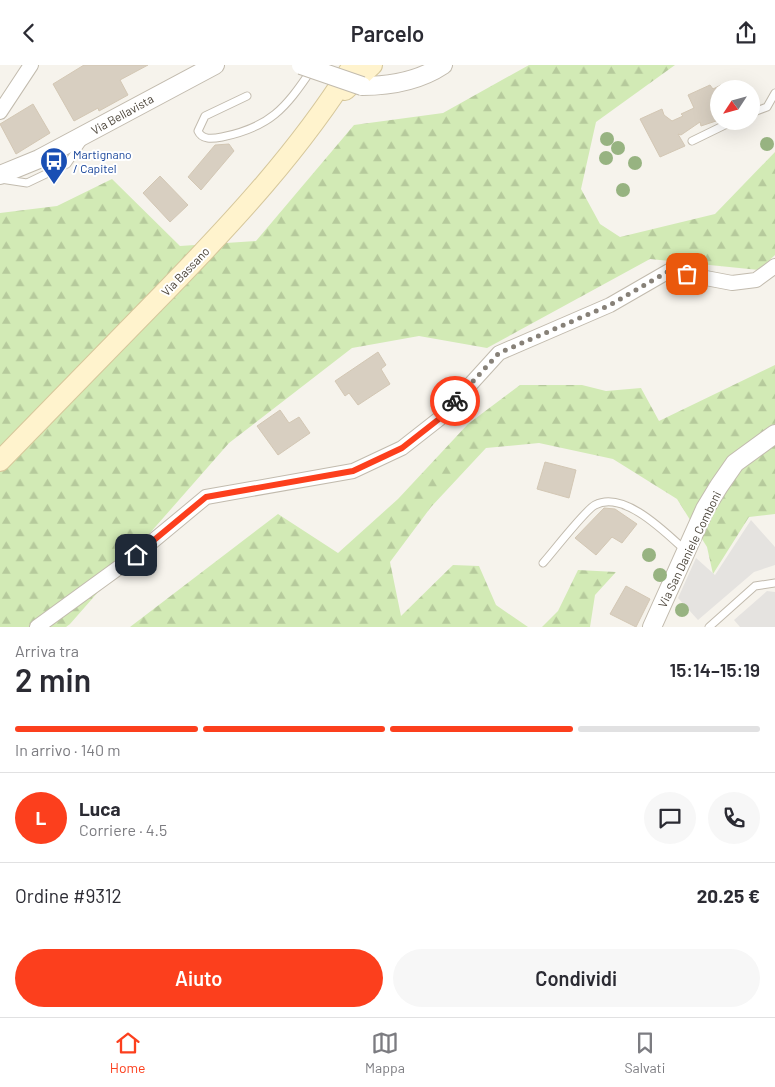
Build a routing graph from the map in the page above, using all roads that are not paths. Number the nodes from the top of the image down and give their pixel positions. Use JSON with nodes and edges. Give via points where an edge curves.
{"nodes":[{"id":1,"x":32,"y":65,"type":"edge"},
{"id":2,"x":214,"y":65,"type":"edge"},
{"id":3,"x":301,"y":65,"type":"edge"},
{"id":4,"x":315,"y":65,"type":"edge"},
{"id":5,"x":348,"y":65,"type":"edge"},
{"id":6,"x":352,"y":65,"type":"edge"},
{"id":7,"x":372,"y":65,"type":"edge"},
{"id":8,"x":443,"y":65,"type":"edge"},
{"id":9,"x":193,"y":71,"type":"edge"},
{"id":10,"x":775,"y":93,"type":"edge"},
{"id":11,"x":247,"y":96,"type":"dead end"},
{"id":12,"x":327,"y":107,"type":"junction"},
{"id":13,"x":760,"y":110,"type":"edge"},
{"id":14,"x":0,"y":112,"type":"edge"},
{"id":15,"x":715,"y":130,"type":"edge"},
{"id":16,"x":88,"y":134,"type":"junction"},
{"id":17,"x":692,"y":141,"type":"dead end"},
{"id":18,"x":0,"y":175,"type":"edge"},
{"id":19,"x":0,"y":179,"type":"edge"},
{"id":20,"x":775,"y":266,"type":"edge"},
{"id":21,"x":775,"y":434,"type":"edge"},
{"id":22,"x":0,"y":461,"type":"edge"},
{"id":23,"x":686,"y":551,"type":"junction"},
{"id":24,"x":543,"y":563,"type":"dead end"},
{"id":25,"x":775,"y":583,"type":"edge"},
{"id":26,"x":37,"y":627,"type":"edge"},
{"id":27,"x":652,"y":627,"type":"edge"},
{"id":28,"x":709,"y":627,"type":"edge"}],
"edges":[{"from":1,"to":14,"type":"street"},
{"from":2,"to":9,"type":"street","name":"Via Bellavista"},
{"from":3,"to":8,"type":"street","bridge":true,"via":[[362,86],[400,83]]},
{"from":4,"to":11,"type":"lane","via":[[290,102],[263,124],[245,133],[218,138],[200,136],[198,131],[205,116]]},
{"from":5,"to":12,"type":"main road"},
{"from":6,"to":12,"type":"main road","name":"Via Bassano"},
{"from":7,"to":12,"type":"main road"},
{"from":9,"to":16,"type":"street","name":"Via Bellavista"},
{"from":10,"to":13,"type":"lane","via":[[767,107]]},
{"from":12,"to":22,"type":"main road","name":"Via Bassano","via":[[252,199],[201,255]]},
{"from":15,"to":17,"type":"lane"},
{"from":16,"to":18,"type":"street","name":"Via Bellavista"},
{"from":16,"to":19,"type":"lane","via":[[67,164],[27,183]]},
{"from":20,"to":26,"type":"street","via":[[756,280],[732,283],[669,271],[610,305],[499,353],[439,419],[402,448],[353,471],[206,497],[136,555]]},
{"from":21,"to":23,"type":"street","name":"Via San Daniele Comboni","via":[[735,463],[726,474],[705,509]]},
{"from":23,"to":24,"type":"lane","via":[[635,509],[611,500],[593,506]]},
{"from":23,"to":27,"type":"street","name":"Via San Daniele Comboni"},
{"from":25,"to":28,"type":"lane","via":[[750,589]]}]}
